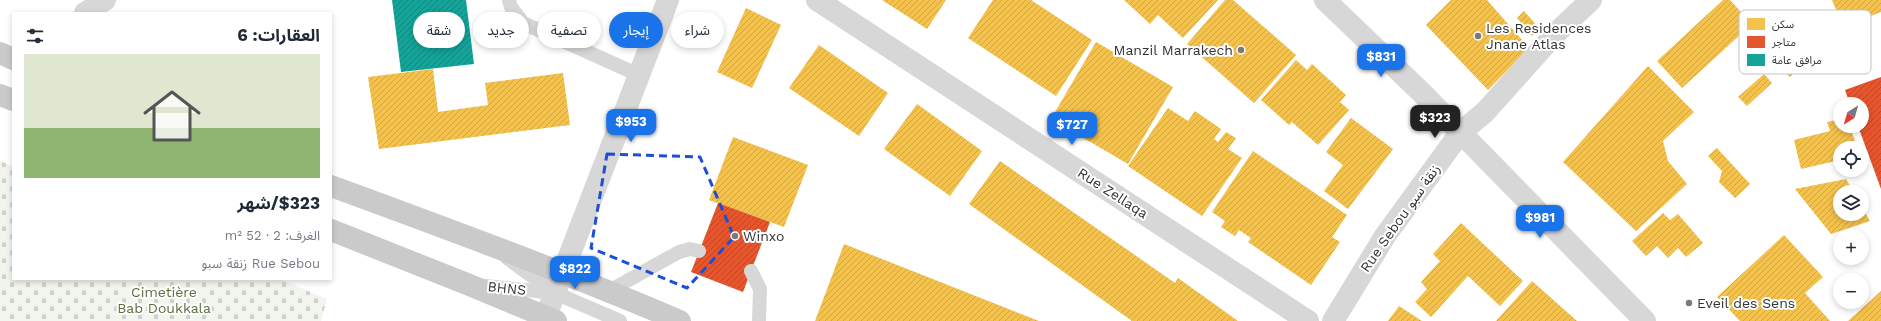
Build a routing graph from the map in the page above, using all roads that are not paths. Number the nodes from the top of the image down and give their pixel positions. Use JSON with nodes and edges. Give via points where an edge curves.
{"nodes":[{"id":1,"x":105,"y":0,"type":"edge"},
{"id":2,"x":510,"y":0,"type":"edge"},
{"id":3,"x":668,"y":0,"type":"edge"},
{"id":4,"x":817,"y":0,"type":"edge"},
{"id":5,"x":1325,"y":0,"type":"edge"},
{"id":6,"x":1591,"y":0,"type":"edge"},
{"id":7,"x":87,"y":12,"type":"edge"},
{"id":8,"x":0,"y":53,"type":"edge"},
{"id":9,"x":12,"y":59,"type":"edge"},
{"id":10,"x":639,"y":75,"type":"junction"},
{"id":11,"x":0,"y":95,"type":"edge"},
{"id":12,"x":12,"y":100,"type":"edge"},
{"id":13,"x":1460,"y":133,"type":"junction"},
{"id":14,"x":332,"y":186,"type":"edge"},
{"id":15,"x":332,"y":230,"type":"edge"},
{"id":16,"x":699,"y":251,"type":"dead end"},
{"id":17,"x":752,"y":271,"type":"dead end"},
{"id":18,"x":467,"y":284,"type":"junction"},
{"id":19,"x":559,"y":284,"type":"junction"},
{"id":20,"x":609,"y":291,"type":"junction"},
{"id":21,"x":548,"y":320,"type":"edge"},
{"id":22,"x":620,"y":321,"type":"edge"},
{"id":23,"x":680,"y":321,"type":"edge"},
{"id":24,"x":759,"y":321,"type":"edge"},
{"id":25,"x":1308,"y":321,"type":"edge"},
{"id":26,"x":1332,"y":321,"type":"edge"},
{"id":27,"x":1645,"y":321,"type":"edge"}],
"edges":[{"from":1,"to":7,"type":"street"},
{"from":2,"to":10,"type":"lane","via":[[511,8],[523,24]]},
{"from":3,"to":10,"type":"street"},
{"from":4,"to":25,"type":"street","name":"Rue Zellaqa"},
{"from":5,"to":13,"type":"street"},
{"from":6,"to":13,"type":"street","name":"Rue Sebou زنقة سبو","via":[[1554,35],[1485,112]]},
{"from":8,"to":9,"type":"main road"},
{"from":10,"to":19,"type":"street"},
{"from":11,"to":12,"type":"main road"},
{"from":13,"to":26,"type":"street","name":"Rue Sebou زنقة سبو","via":[[1385,236]]},
{"from":13,"to":27,"type":"street"},
{"from":14,"to":19,"type":"main road","via":[[485,242]]},
{"from":15,"to":18,"type":"main road"},
{"from":16,"to":20,"type":"lane","via":[[690,249],[679,252]]},
{"from":17,"to":24,"type":"lane","via":[[760,289]]},
{"from":18,"to":19,"type":"lane","name":"BHNS"},
{"from":18,"to":21,"type":"main road"},
{"from":19,"to":20,"type":"main road"},
{"from":19,"to":21,"type":"street"},
{"from":19,"to":22,"type":"lane","name":"BHNS"},
{"from":20,"to":23,"type":"main road"}]}
